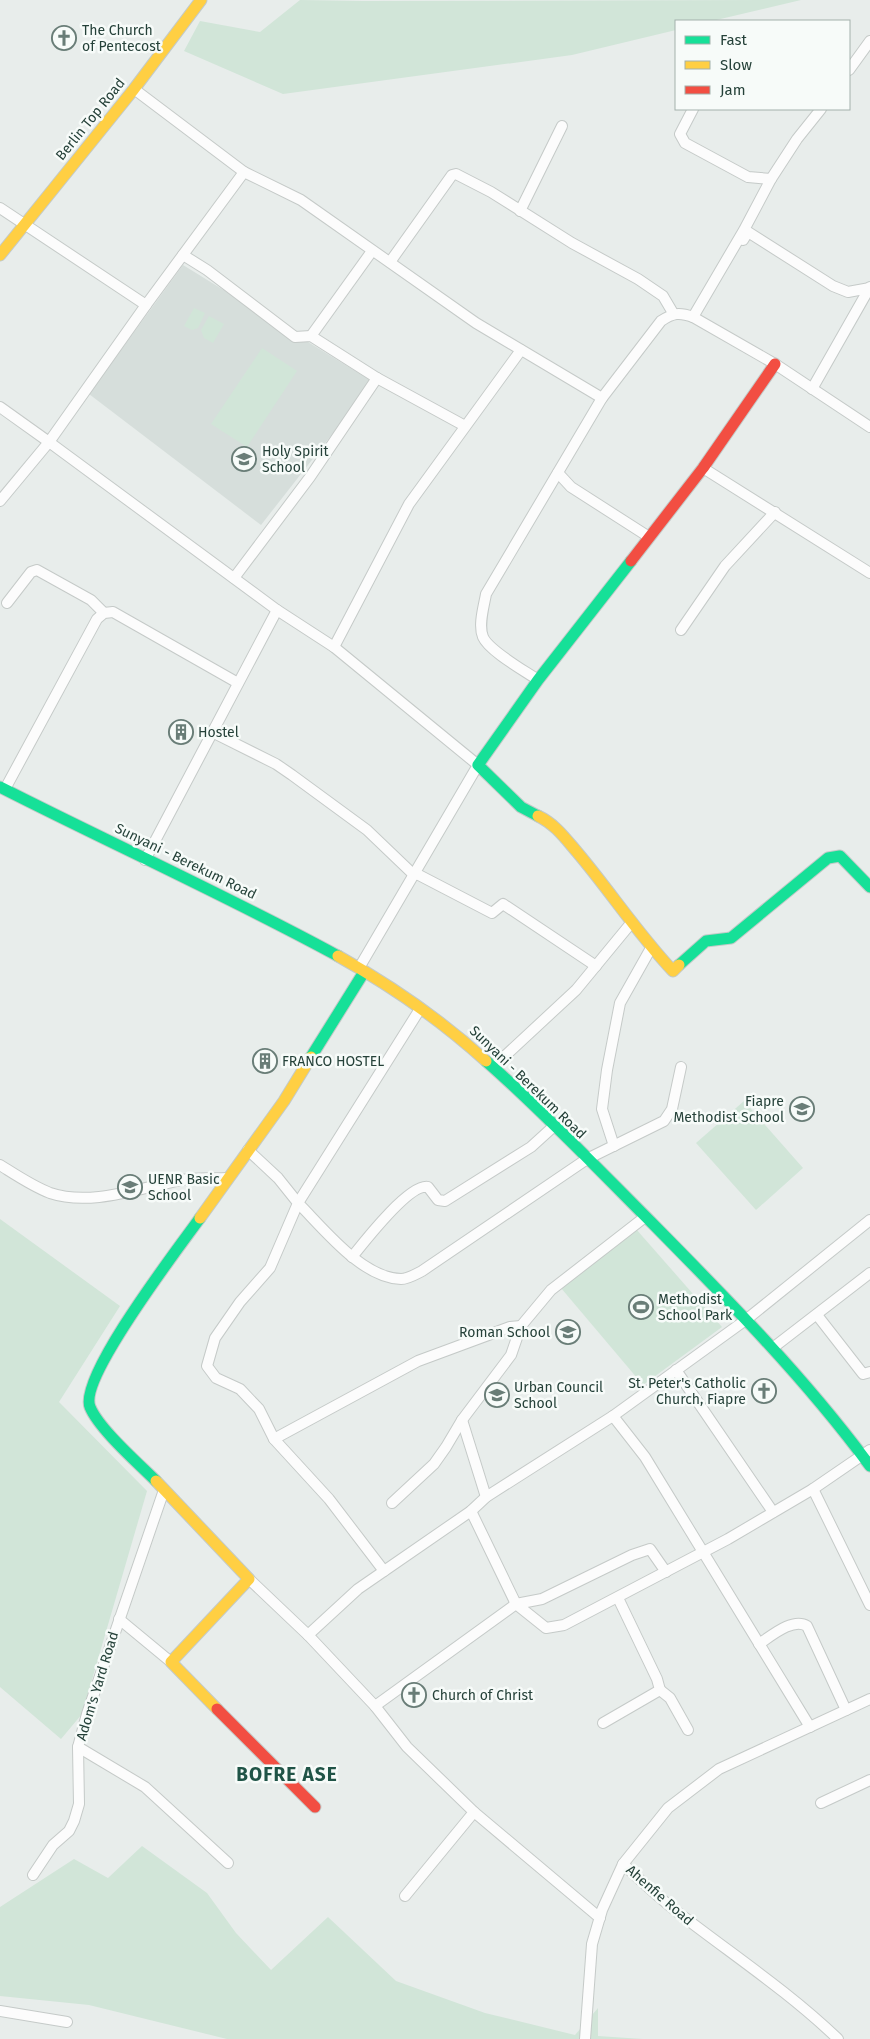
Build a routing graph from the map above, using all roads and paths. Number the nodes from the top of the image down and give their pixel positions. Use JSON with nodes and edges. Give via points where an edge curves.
{"nodes":[{"id":1,"x":201,"y":0,"type":"edge"},
{"id":2,"x":870,"y":42,"type":"edge"},
{"id":3,"x":850,"y":69,"type":"edge"},
{"id":4,"x":134,"y":89,"type":"junction"},
{"id":5,"x":692,"y":110,"type":"edge"},
{"id":6,"x":820,"y":110,"type":"edge"},
{"id":7,"x":562,"y":126,"type":"dead end"},
{"id":8,"x":244,"y":172,"type":"junction"},
{"id":9,"x":770,"y":179,"type":"junction"},
{"id":10,"x":0,"y":208,"type":"edge"},
{"id":11,"x":520,"y":211,"type":"junction"},
{"id":12,"x":24,"y":224,"type":"junction"},
{"id":13,"x":372,"y":250,"type":"junction"},
{"id":14,"x":0,"y":254,"type":"edge"},
{"id":15,"x":183,"y":255,"type":"junction"},
{"id":16,"x":390,"y":262,"type":"junction"},
{"id":17,"x":870,"y":288,"type":"edge"},
{"id":18,"x":146,"y":305,"type":"junction"},
{"id":19,"x":673,"y":313,"type":"junction"},
{"id":20,"x":694,"y":317,"type":"junction"},
{"id":21,"x":311,"y":336,"type":"junction"},
{"id":22,"x":521,"y":350,"type":"junction"},
{"id":23,"x":775,"y":364,"type":"junction"},
{"id":24,"x":377,"y":378,"type":"junction"},
{"id":25,"x":812,"y":389,"type":"junction"},
{"id":26,"x":602,"y":398,"type":"junction"},
{"id":27,"x":0,"y":407,"type":"edge"},
{"id":28,"x":465,"y":426,"type":"junction"},
{"id":29,"x":870,"y":427,"type":"edge"},
{"id":30,"x":49,"y":442,"type":"junction"},
{"id":31,"x":703,"y":468,"type":"junction"},
{"id":32,"x":558,"y":473,"type":"junction"},
{"id":33,"x":0,"y":501,"type":"edge"},
{"id":34,"x":775,"y":512,"type":"junction"},
{"id":35,"x":649,"y":537,"type":"junction"},
{"id":36,"x":870,"y":573,"type":"edge"},
{"id":37,"x":234,"y":578,"type":"junction"},
{"id":38,"x":7,"y":603,"type":"dead end"},
{"id":39,"x":276,"y":610,"type":"junction"},
{"id":40,"x":104,"y":613,"type":"junction"},
{"id":41,"x":681,"y":630,"type":"dead end"},
{"id":42,"x":334,"y":647,"type":"junction"},
{"id":43,"x":538,"y":680,"type":"junction"},
{"id":44,"x":238,"y":683,"type":"junction"},
{"id":45,"x":212,"y":732,"type":"junction"},
{"id":46,"x":478,"y":765,"type":"junction"},
{"id":47,"x":2,"y":788,"type":"edge"},
{"id":48,"x":145,"y":860,"type":"junction"},
{"id":49,"x":415,"y":874,"type":"junction"},
{"id":50,"x":870,"y":887,"type":"edge"},
{"id":51,"x":632,"y":922,"type":"junction"},
{"id":52,"x":651,"y":948,"type":"junction"},
{"id":53,"x":596,"y":966,"type":"junction"},
{"id":54,"x":362,"y":970,"type":"junction"},
{"id":55,"x":420,"y":1009,"type":"junction"},
{"id":56,"x":493,"y":1067,"type":"junction"},
{"id":57,"x":681,"y":1068,"type":"dead end"},
{"id":58,"x":553,"y":1127,"type":"junction"},
{"id":59,"x":614,"y":1146,"type":"junction"},
{"id":60,"x":248,"y":1150,"type":"junction"},
{"id":61,"x":587,"y":1159,"type":"junction"},
{"id":62,"x":0,"y":1165,"type":"edge"},
{"id":63,"x":227,"y":1178,"type":"junction"},
{"id":64,"x":298,"y":1203,"type":"junction"},
{"id":65,"x":645,"y":1217,"type":"junction"},
{"id":66,"x":870,"y":1220,"type":"edge"},
{"id":67,"x":352,"y":1257,"type":"junction"},
{"id":68,"x":870,"y":1273,"type":"edge"},
{"id":69,"x":817,"y":1315,"type":"junction"},
{"id":70,"x":747,"y":1319,"type":"junction"},
{"id":71,"x":521,"y":1326,"type":"junction"},
{"id":72,"x":774,"y":1348,"type":"junction"},
{"id":73,"x":676,"y":1370,"type":"junction"},
{"id":74,"x":870,"y":1372,"type":"edge"},
{"id":75,"x":613,"y":1416,"type":"junction"},
{"id":76,"x":462,"y":1420,"type":"junction"},
{"id":77,"x":274,"y":1439,"type":"junction"},
{"id":78,"x":866,"y":1452,"type":"edge"},
{"id":79,"x":870,"y":1466,"type":"edge"},
{"id":80,"x":814,"y":1489,"type":"junction"},
{"id":81,"x":164,"y":1490,"type":"junction"},
{"id":82,"x":486,"y":1497,"type":"junction"},
{"id":83,"x":392,"y":1503,"type":"dead end"},
{"id":84,"x":471,"y":1512,"type":"junction"},
{"id":85,"x":773,"y":1512,"type":"junction"},
{"id":86,"x":702,"y":1553,"type":"junction"},
{"id":87,"x":384,"y":1571,"type":"junction"},
{"id":88,"x":666,"y":1572,"type":"junction"},
{"id":89,"x":249,"y":1579,"type":"junction"},
{"id":90,"x":618,"y":1598,"type":"junction"},
{"id":91,"x":516,"y":1604,"type":"junction"},
{"id":92,"x":870,"y":1605,"type":"edge"},
{"id":93,"x":119,"y":1619,"type":"junction"},
{"id":94,"x":308,"y":1635,"type":"junction"},
{"id":95,"x":759,"y":1644,"type":"junction"},
{"id":96,"x":171,"y":1662,"type":"junction"},
{"id":97,"x":660,"y":1690,"type":"junction"},
{"id":98,"x":870,"y":1699,"type":"edge"},
{"id":99,"x":375,"y":1706,"type":"junction"},
{"id":100,"x":846,"y":1710,"type":"junction"},
{"id":101,"x":603,"y":1723,"type":"dead end"},
{"id":102,"x":810,"y":1727,"type":"junction"},
{"id":103,"x":688,"y":1730,"type":"dead end"},
{"id":104,"x":78,"y":1747,"type":"junction"},
{"id":105,"x":870,"y":1780,"type":"edge"},
{"id":106,"x":821,"y":1803,"type":"dead end"},
{"id":107,"x":315,"y":1807,"type":"dead end"},
{"id":108,"x":474,"y":1812,"type":"junction"},
{"id":109,"x":228,"y":1863,"type":"dead end"},
{"id":110,"x":622,"y":1864,"type":"junction"},
{"id":111,"x":33,"y":1875,"type":"dead end"},
{"id":112,"x":405,"y":1896,"type":"dead end"},
{"id":113,"x":600,"y":1918,"type":"junction"},
{"id":114,"x":0,"y":2011,"type":"edge"},
{"id":115,"x":67,"y":2022,"type":"dead end"},
{"id":116,"x":585,"y":2039,"type":"edge"},
{"id":117,"x":838,"y":2039,"type":"edge"}],
"edges":[{"from":1,"to":4,"type":"street","name":"Berlin Top Road"},
{"from":2,"to":3,"type":"street"},
{"from":4,"to":8,"type":"street"},
{"from":4,"to":12,"type":"street","name":"Berlin Top Road"},
{"from":5,"to":9,"type":"street","via":[[680,134],[685,143],[748,177]]},
{"from":6,"to":9,"type":"street"},
{"from":7,"to":11,"type":"street"},
{"from":8,"to":13,"type":"street","via":[[301,200]]},
{"from":8,"to":15,"type":"street"},
{"from":9,"to":20,"type":"street"},
{"from":10,"to":12,"type":"street"},
{"from":11,"to":16,"type":"street","via":[[456,174],[452,175]]},
{"from":11,"to":19,"type":"street","via":[[638,279],[663,296]]},
{"from":12,"to":14,"type":"street","name":"Berlin Top Road"},
{"from":12,"to":18,"type":"street"},
{"from":13,"to":16,"type":"street"},
{"from":13,"to":21,"type":"street"},
{"from":15,"to":18,"type":"street"},
{"from":15,"to":21,"type":"street","via":[[295,337]]},
{"from":16,"to":22,"type":"street","via":[[476,323]]},
{"from":17,"to":20,"type":"street","via":[[848,292],[834,286],[748,232]]},
{"from":17,"to":25,"type":"street"},
{"from":18,"to":30,"type":"street"},
{"from":19,"to":20,"type":"street"},
{"from":19,"to":26,"type":"street","via":[[660,321]]},
{"from":20,"to":23,"type":"street"},
{"from":21,"to":24,"type":"street"},
{"from":22,"to":26,"type":"street"},
{"from":22,"to":28,"type":"street"},
{"from":23,"to":25,"type":"street"},
{"from":23,"to":31,"type":"street"},
{"from":24,"to":28,"type":"street"},
{"from":24,"to":37,"type":"street"},
{"from":25,"to":29,"type":"street"},
{"from":26,"to":32,"type":"street"},
{"from":27,"to":30,"type":"street"},
{"from":28,"to":42,"type":"street","via":[[409,504]]},
{"from":30,"to":33,"type":"street"},
{"from":30,"to":37,"type":"street"},
{"from":31,"to":34,"type":"street"},
{"from":31,"to":35,"type":"street"},
{"from":32,"to":35,"type":"street","via":[[571,487]]},
{"from":32,"to":43,"type":"street","via":[[486,594],[481,625],[483,637],[491,646]]},
{"from":34,"to":36,"type":"street"},
{"from":34,"to":41,"type":"street","via":[[725,566]]},
{"from":35,"to":43,"type":"street"},
{"from":37,"to":39,"type":"street"},
{"from":38,"to":40,"type":"street","via":[[31,572],[37,570],[91,600]]},
{"from":39,"to":42,"type":"street"},
{"from":39,"to":44,"type":"street"},
{"from":40,"to":44,"type":"street","via":[[112,612]]},
{"from":40,"to":47,"type":"street","via":[[97,618]]},
{"from":42,"to":46,"type":"street"},
{"from":43,"to":46,"type":"street"},
{"from":44,"to":45,"type":"street"},
{"from":45,"to":48,"type":"street"},
{"from":45,"to":49,"type":"street","via":[[292,775],[367,830]]},
{"from":46,"to":49,"type":"street"},
{"from":46,"to":51,"type":"street","via":[[521,807],[551,822],[604,882]]},
{"from":47,"to":48,"type":"street","name":"Sunyani - Berekum Road"},
{"from":48,"to":54,"type":"street","name":"Sunyani - Berekum Road","via":[[263,915]]},
{"from":49,"to":53,"type":"street","via":[[492,913],[503,904]]},
{"from":49,"to":54,"type":"street"},
{"from":50,"to":52,"type":"street","via":[[840,856],[834,855],[731,938],[706,941],[672,971]]},
{"from":51,"to":52,"type":"street"},
{"from":51,"to":53,"type":"street"},
{"from":52,"to":59,"type":"street","via":[[620,1003],[607,1070],[602,1109]]},
{"from":53,"to":56,"type":"street","via":[[576,990]]},
{"from":54,"to":55,"type":"street","name":"Sunyani - Berekum Road"},
{"from":54,"to":60,"type":"street","via":[[284,1101]]},
{"from":55,"to":56,"type":"street","name":"Sunyani - Berekum Road","via":[[456,1034]]},
{"from":55,"to":64,"type":"street"},
{"from":56,"to":58,"type":"street","name":"Sunyani - Berekum Road"},
{"from":57,"to":59,"type":"street","via":[[672,1109],[664,1121]]},
{"from":58,"to":61,"type":"street","name":"Sunyani - Berekum Road"},
{"from":58,"to":67,"type":"street","via":[[531,1147],[445,1201],[438,1200],[428,1187],[418,1188],[382,1222]]},
{"from":59,"to":61,"type":"street"},
{"from":60,"to":63,"type":"street"},
{"from":60,"to":64,"type":"street","via":[[278,1178]]},
{"from":61,"to":65,"type":"street","name":"Sunyani - Berekum Road"},
{"from":61,"to":67,"type":"street","via":[[422,1271],[404,1279],[384,1277]]},
{"from":62,"to":63,"type":"street","via":[[26,1182],[52,1193],[77,1197],[112,1196],[183,1179]]},
{"from":63,"to":81,"type":"street","via":[[132,1314],[90,1387],[89,1405],[97,1419]]},
{"from":64,"to":67,"type":"street"},
{"from":64,"to":77,"type":"street","via":[[270,1268],[240,1302],[215,1338],[207,1366],[216,1378],[240,1389],[259,1409]]},
{"from":65,"to":70,"type":"street","name":"Sunyani - Berekum Road"},
{"from":65,"to":71,"type":"street","via":[[551,1290]]},
{"from":66,"to":70,"type":"street"},
{"from":68,"to":69,"type":"street"},
{"from":69,"to":72,"type":"street"},
{"from":69,"to":74,"type":"street","via":[[863,1374]]},
{"from":70,"to":72,"type":"street","name":"Sunyani - Berekum Road"},
{"from":70,"to":73,"type":"street"},
{"from":71,"to":76,"type":"street","via":[[511,1355]]},
{"from":71,"to":77,"type":"street","via":[[510,1327],[418,1361]]},
{"from":72,"to":78,"type":"street","name":"Sunyani - Berekum Road"},
{"from":73,"to":75,"type":"street"},
{"from":73,"to":85,"type":"street"},
{"from":75,"to":82,"type":"street"},
{"from":75,"to":86,"type":"street","via":[[645,1457]]},
{"from":76,"to":82,"type":"street"},
{"from":76,"to":83,"type":"street","via":[[434,1464]]},
{"from":77,"to":87,"type":"street","via":[[329,1499]]},
{"from":78,"to":79,"type":"street","name":"Sunyani - Berekum Road"},
{"from":78,"to":80,"type":"street"},
{"from":80,"to":85,"type":"street"},
{"from":80,"to":92,"type":"street"},
{"from":81,"to":89,"type":"street"},
{"from":81,"to":93,"type":"street","name":"Adom's Yard Road"},
{"from":82,"to":84,"type":"street"},
{"from":84,"to":87,"type":"street"},
{"from":84,"to":91,"type":"street"},
{"from":85,"to":86,"type":"street"},
{"from":86,"to":88,"type":"street"},
{"from":86,"to":95,"type":"street"},
{"from":87,"to":94,"type":"street","via":[[358,1589]]},
{"from":88,"to":90,"type":"street"},
{"from":88,"to":91,"type":"street","via":[[650,1549],[542,1598]]},
{"from":89,"to":94,"type":"street"},
{"from":89,"to":96,"type":"street"},
{"from":90,"to":91,"type":"street","via":[[564,1625],[546,1628]]},
{"from":90,"to":97,"type":"street"},
{"from":91,"to":99,"type":"street"},
{"from":93,"to":96,"type":"street"},
{"from":93,"to":104,"type":"street","name":"Adom's Yard Road"},
{"from":94,"to":99,"type":"street"},
{"from":95,"to":100,"type":"street","via":[[794,1623],[807,1626]]},
{"from":95,"to":102,"type":"street"},
{"from":96,"to":107,"type":"street"},
{"from":97,"to":101,"type":"street"},
{"from":97,"to":103,"type":"street","via":[[670,1698]]},
{"from":98,"to":100,"type":"street","name":"Ahenfie Road"},
{"from":99,"to":108,"type":"street","via":[[407,1747]]},
{"from":100,"to":102,"type":"street","name":"Ahenfie Road"},
{"from":102,"to":110,"type":"street","name":"Ahenfie Road","via":[[719,1769],[668,1808]]},
{"from":104,"to":109,"type":"street","via":[[145,1788]]},
{"from":104,"to":111,"type":"street","name":"Adom's Yard Road","via":[[78,1804],[74,1821]]},
{"from":105,"to":106,"type":"street"},
{"from":108,"to":112,"type":"street"},
{"from":108,"to":113,"type":"street"},
{"from":110,"to":113,"type":"street"},
{"from":110,"to":117,"type":"street","name":"Ahenfie Road","via":[[678,1913],[763,1974]]},
{"from":113,"to":116,"type":"street","via":[[592,1944]]},
{"from":114,"to":115,"type":"street"}]}
